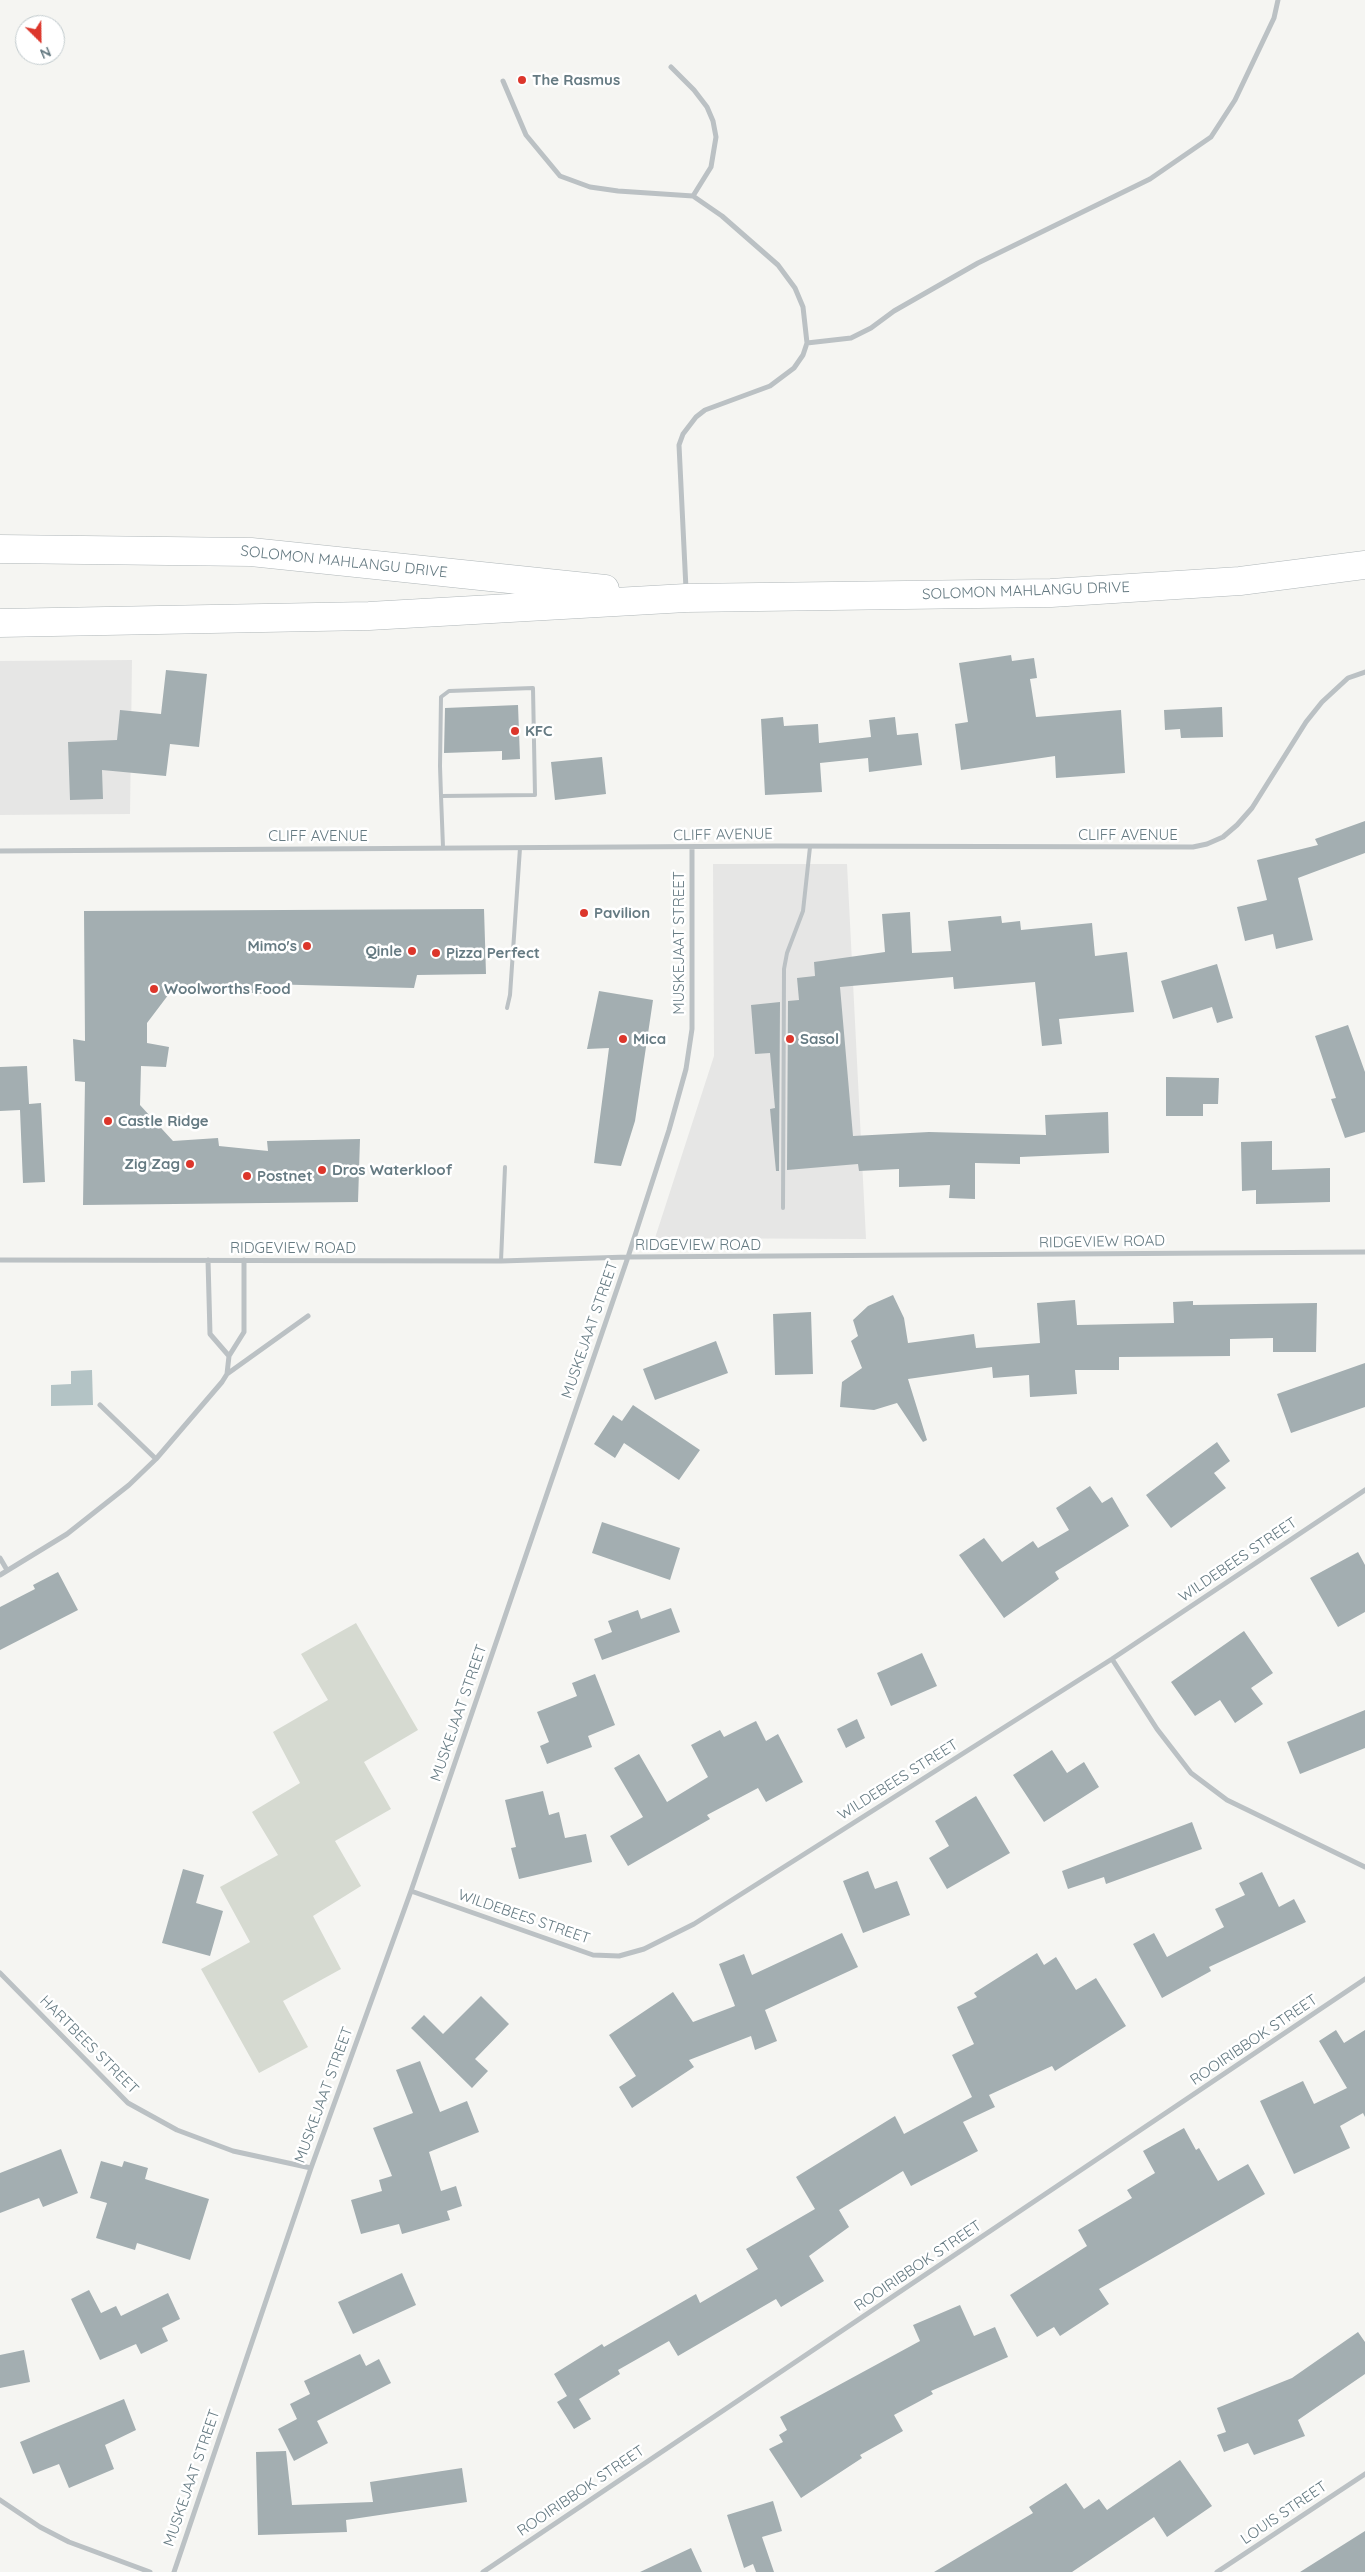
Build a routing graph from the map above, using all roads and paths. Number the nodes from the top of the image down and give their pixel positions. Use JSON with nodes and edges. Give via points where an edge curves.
{"nodes":[{"id":1,"x":1278,"y":0,"type":"edge"},
{"id":2,"x":671,"y":68,"type":"dead end"},
{"id":3,"x":503,"y":81,"type":"dead end"},
{"id":4,"x":693,"y":196,"type":"junction"},
{"id":5,"x":806,"y":343,"type":"junction"},
{"id":6,"x":0,"y":549,"type":"edge"},
{"id":7,"x":1365,"y":565,"type":"edge"},
{"id":8,"x":686,"y":598,"type":"junction"},
{"id":9,"x":0,"y":623,"type":"edge"},
{"id":10,"x":1365,"y":672,"type":"edge"},
{"id":11,"x":441,"y":796,"type":"junction"},
{"id":12,"x":443,"y":847,"type":"junction"},
{"id":13,"x":810,"y":847,"type":"junction"},
{"id":14,"x":520,"y":848,"type":"junction"},
{"id":15,"x":692,"y":848,"type":"junction"},
{"id":16,"x":0,"y":850,"type":"edge"},
{"id":17,"x":507,"y":1008,"type":"dead end"},
{"id":18,"x":505,"y":1167,"type":"dead end"},
{"id":19,"x":783,"y":1208,"type":"dead end"},
{"id":20,"x":1365,"y":1252,"type":"edge"},
{"id":21,"x":628,"y":1257,"type":"junction"},
{"id":22,"x":0,"y":1260,"type":"edge"},
{"id":23,"x":208,"y":1260,"type":"junction"},
{"id":24,"x":244,"y":1260,"type":"junction"},
{"id":25,"x":501,"y":1261,"type":"junction"},
{"id":26,"x":308,"y":1316,"type":"dead end"},
{"id":27,"x":229,"y":1356,"type":"junction"},
{"id":28,"x":226,"y":1374,"type":"junction"},
{"id":29,"x":100,"y":1405,"type":"dead end"},
{"id":30,"x":156,"y":1459,"type":"junction"},
{"id":31,"x":1365,"y":1490,"type":"edge"},
{"id":32,"x":0,"y":1558,"type":"edge"},
{"id":33,"x":7,"y":1570,"type":"junction"},
{"id":34,"x":0,"y":1575,"type":"edge"},
{"id":35,"x":1112,"y":1659,"type":"junction"},
{"id":36,"x":1365,"y":1867,"type":"edge"},
{"id":37,"x":411,"y":1891,"type":"junction"},
{"id":38,"x":0,"y":1973,"type":"edge"},
{"id":39,"x":1365,"y":1978,"type":"edge"},
{"id":40,"x":311,"y":2168,"type":"junction"},
{"id":41,"x":1365,"y":2474,"type":"edge"},
{"id":42,"x":0,"y":2500,"type":"edge"},
{"id":43,"x":150,"y":2572,"type":"edge"},
{"id":44,"x":174,"y":2572,"type":"edge"},
{"id":45,"x":483,"y":2572,"type":"edge"},
{"id":46,"x":1217,"y":2572,"type":"edge"}],
"edges":[{"from":1,"to":5,"type":"street","via":[[1274,18],[1235,100],[1212,137],[1150,179],[978,263],[894,311],[871,328],[851,338]]},
{"from":2,"to":4,"type":"street","via":[[707,107],[716,137],[711,167]]},
{"from":3,"to":4,"type":"street","via":[[526,135],[560,176],[608,190]]},
{"from":4,"to":5,"type":"street","via":[[722,216],[784,273],[803,307]]},
{"from":5,"to":8,"type":"street","via":[[803,355],[784,378],[705,410],[683,434],[679,446]]},
{"from":6,"to":8,"type":"main road","name":"SOLOMON MAHLANGU DRIVE","via":[[251,552]]},
{"from":7,"to":8,"type":"main road","name":"SOLOMON MAHLANGU DRIVE","via":[[1240,581],[1051,593]]},
{"from":8,"to":9,"type":"main road","name":"SOLOMON MAHLANGU DRIVE","via":[[369,616]]},
{"from":10,"to":13,"type":"street","name":"CLIFF AVENUE","via":[[1348,678],[1322,702],[1252,808],[1223,837],[1207,844],[1193,847]]},
{"from":11,"to":11,"type":"lane","via":[[441,697],[449,691],[533,688],[535,795]]},
{"from":11,"to":12,"type":"lane"},
{"from":12,"to":14,"type":"street","name":"CLIFF AVENUE"},
{"from":12,"to":16,"type":"street","name":"CLIFF AVENUE"},
{"from":13,"to":15,"type":"street","name":"CLIFF AVENUE"},
{"from":13,"to":19,"type":"lane","via":[[803,911],[784,969]]},
{"from":14,"to":15,"type":"street","name":"CLIFF AVENUE"},
{"from":14,"to":17,"type":"lane"},
{"from":15,"to":21,"type":"street","name":"MUSKEJAAT STREET","via":[[692,1030],[686,1069]]},
{"from":18,"to":25,"type":"lane"},
{"from":20,"to":21,"type":"street","name":"RIDGEVIEW ROAD"},
{"from":21,"to":25,"type":"street","name":"RIDGEVIEW ROAD"},
{"from":21,"to":37,"type":"street","name":"MUSKEJAAT STREET"},
{"from":22,"to":23,"type":"street","name":"RIDGEVIEW ROAD"},
{"from":23,"to":24,"type":"street","name":"RIDGEVIEW ROAD"},
{"from":23,"to":27,"type":"street","via":[[210,1334]]},
{"from":24,"to":25,"type":"street","name":"RIDGEVIEW ROAD"},
{"from":24,"to":27,"type":"street","via":[[244,1332]]},
{"from":26,"to":28,"type":"street"},
{"from":27,"to":28,"type":"street"},
{"from":28,"to":30,"type":"street"},
{"from":29,"to":30,"type":"street"},
{"from":30,"to":33,"type":"street","via":[[101,1509]]},
{"from":31,"to":35,"type":"street","name":"WILDEBEES STREET"},
{"from":32,"to":33,"type":"street"},
{"from":33,"to":34,"type":"street"},
{"from":35,"to":36,"type":"street","via":[[1157,1729],[1191,1773],[1227,1800]]},
{"from":35,"to":37,"type":"street","name":"WILDEBEES STREET","via":[[694,1924],[644,1949],[619,1956],[593,1954]]},
{"from":37,"to":40,"type":"street","name":"MUSKEJAAT STREET"},
{"from":38,"to":40,"type":"street","name":"HARTBEES STREET","via":[[128,2103],[177,2130],[233,2151]]},
{"from":39,"to":45,"type":"street","name":"ROOIRIBBOK STREET"},
{"from":40,"to":44,"type":"street","name":"MUSKEJAAT STREET"},
{"from":41,"to":46,"type":"street","name":"LOUIS STREET"},
{"from":42,"to":43,"type":"street","via":[[68,2542]]}]}
